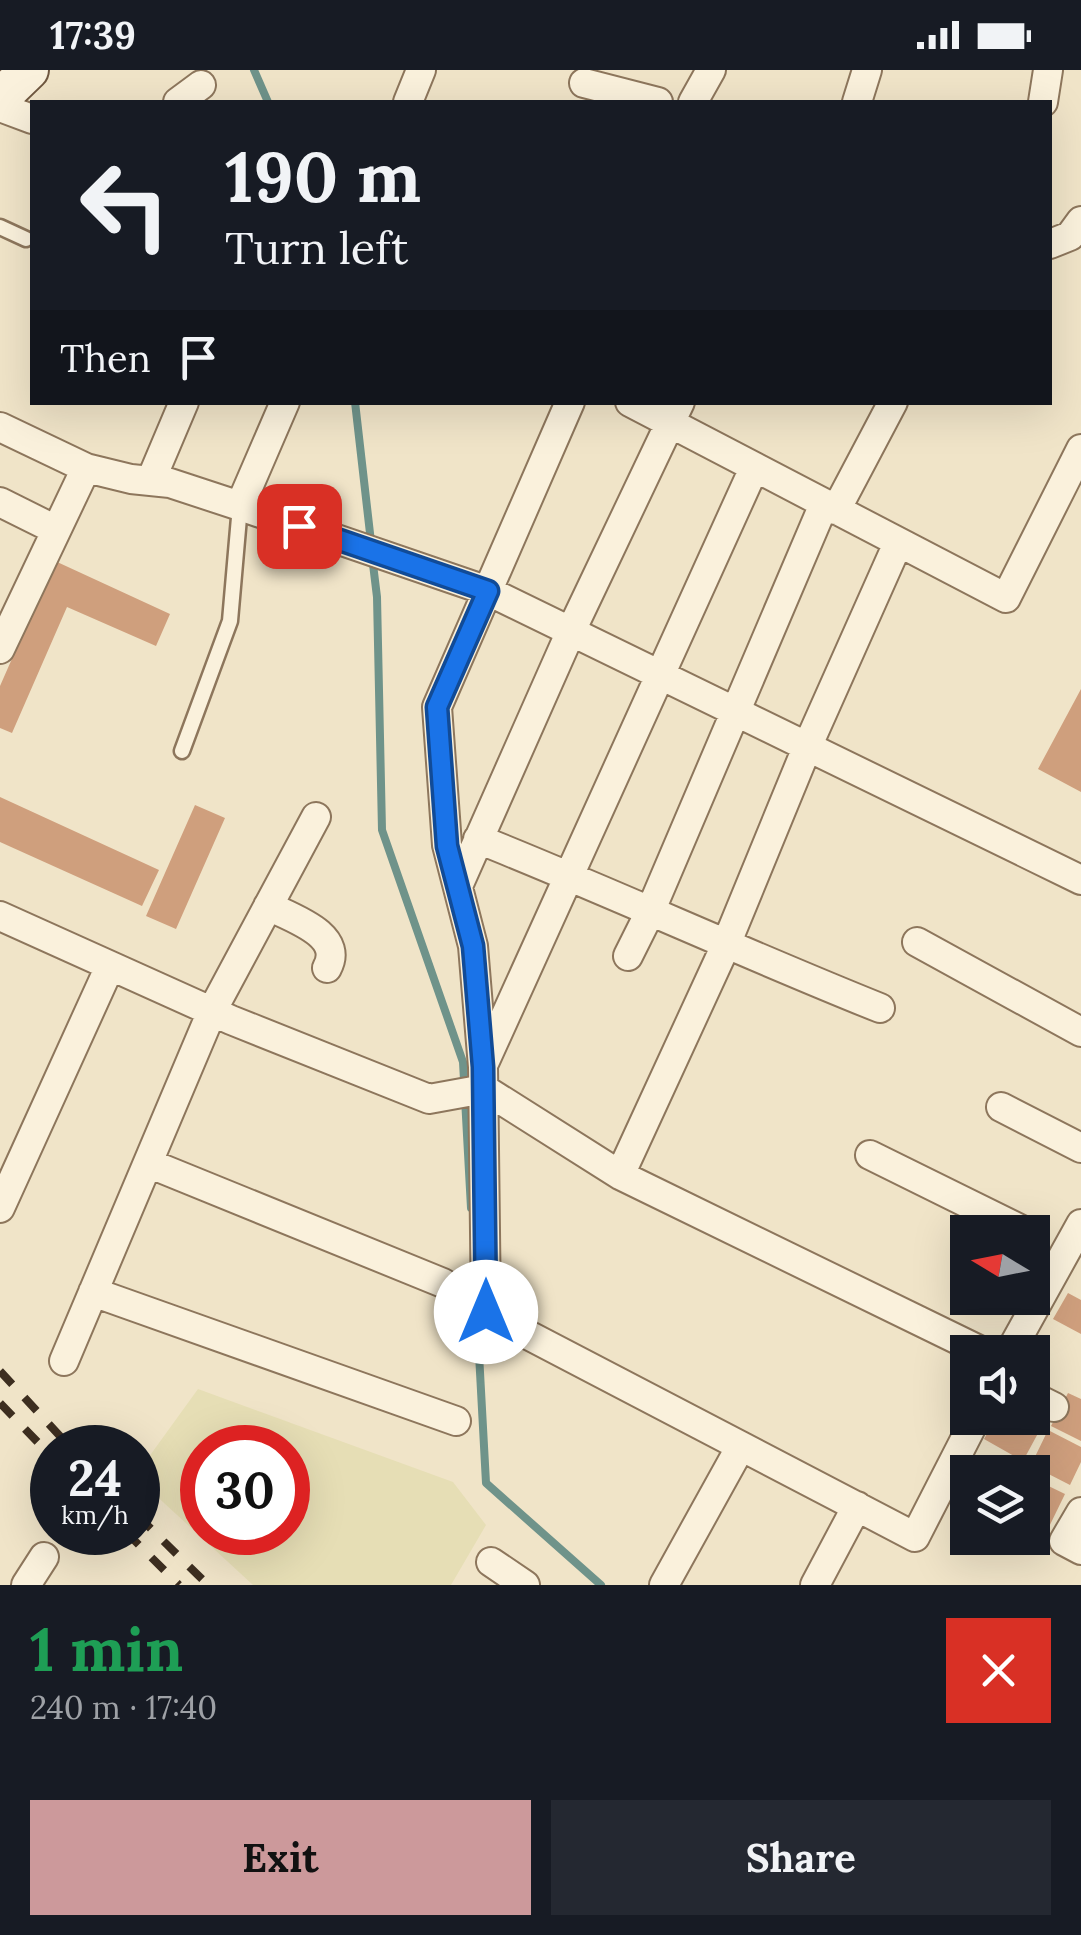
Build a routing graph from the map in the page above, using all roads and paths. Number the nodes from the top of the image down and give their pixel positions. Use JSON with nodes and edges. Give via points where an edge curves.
{"nodes":[{"id":1,"x":29,"y":70,"type":"edge"},
{"id":2,"x":421,"y":70,"type":"edge"},
{"id":3,"x":712,"y":70,"type":"edge"},
{"id":4,"x":868,"y":70,"type":"edge"},
{"id":5,"x":1048,"y":70,"type":"edge"},
{"id":6,"x":584,"y":83,"type":"dead end"},
{"id":7,"x":201,"y":85,"type":"dead end"},
{"id":8,"x":0,"y":98,"type":"edge"},
{"id":9,"x":181,"y":100,"type":"edge"},
{"id":10,"x":409,"y":100,"type":"edge"},
{"id":11,"x":650,"y":100,"type":"edge"},
{"id":12,"x":694,"y":100,"type":"edge"},
{"id":13,"x":858,"y":100,"type":"edge"},
{"id":14,"x":1043,"y":100,"type":"edge"},
{"id":15,"x":0,"y":107,"type":"edge"},
{"id":16,"x":30,"y":118,"type":"edge"},
{"id":17,"x":0,"y":227,"type":"edge"},
{"id":18,"x":26,"y":239,"type":"dead end"},
{"id":19,"x":183,"y":405,"type":"edge"},
{"id":20,"x":283,"y":405,"type":"edge"},
{"id":21,"x":569,"y":405,"type":"edge"},
{"id":22,"x":642,"y":405,"type":"edge"},
{"id":23,"x":890,"y":405,"type":"edge"},
{"id":24,"x":674,"y":413,"type":"edge"},
{"id":25,"x":0,"y":427,"type":"edge"},
{"id":26,"x":1081,"y":450,"type":"edge"},
{"id":27,"x":86,"y":468,"type":"junction"},
{"id":28,"x":754,"y":468,"type":"junction"},
{"id":29,"x":150,"y":480,"type":"junction"},
{"id":30,"x":0,"y":502,"type":"edge"},
{"id":31,"x":240,"y":506,"type":"junction"},
{"id":32,"x":830,"y":507,"type":"junction"},
{"id":33,"x":56,"y":530,"type":"junction"},
{"id":34,"x":898,"y":543,"type":"junction"},
{"id":35,"x":488,"y":591,"type":"junction"},
{"id":36,"x":7,"y":618,"type":"edge"},
{"id":37,"x":571,"y":631,"type":"junction"},
{"id":38,"x":0,"y":649,"type":"edge"},
{"id":39,"x":659,"y":673,"type":"junction"},
{"id":40,"x":737,"y":710,"type":"junction"},
{"id":41,"x":808,"y":745,"type":"junction"},
{"id":42,"x":182,"y":751,"type":"dead end"},
{"id":43,"x":316,"y":817,"type":"dead end"},
{"id":44,"x":478,"y":839,"type":"junction"},
{"id":45,"x":568,"y":875,"type":"junction"},
{"id":46,"x":1081,"y":880,"type":"edge"},
{"id":47,"x":458,"y":886,"type":"junction"},
{"id":48,"x":268,"y":906,"type":"junction"},
{"id":49,"x":650,"y":912,"type":"junction"},
{"id":50,"x":0,"y":916,"type":"edge"},
{"id":51,"x":917,"y":942,"type":"dead end"},
{"id":52,"x":726,"y":946,"type":"junction"},
{"id":53,"x":628,"y":956,"type":"dead end"},
{"id":54,"x":110,"y":966,"type":"junction"},
{"id":55,"x":327,"y":968,"type":"dead end"},
{"id":56,"x":880,"y":1008,"type":"dead end"},
{"id":57,"x":212,"y":1011,"type":"junction"},
{"id":58,"x":1081,"y":1032,"type":"edge"},
{"id":59,"x":474,"y":1085,"type":"junction"},
{"id":60,"x":1001,"y":1107,"type":"dead end"},
{"id":61,"x":1081,"y":1148,"type":"edge"},
{"id":62,"x":870,"y":1156,"type":"dead end"},
{"id":63,"x":148,"y":1163,"type":"junction"},
{"id":64,"x":620,"y":1174,"type":"junction"},
{"id":65,"x":0,"y":1208,"type":"edge"},
{"id":66,"x":991,"y":1215,"type":"edge"},
{"id":67,"x":1081,"y":1224,"type":"edge"},
{"id":68,"x":1050,"y":1244,"type":"edge"},
{"id":69,"x":1066,"y":1252,"type":"junction"},
{"id":70,"x":443,"y":1283,"type":"dead end"},
{"id":71,"x":93,"y":1292,"type":"junction"},
{"id":72,"x":1020,"y":1335,"type":"edge"},
{"id":73,"x":950,"y":1336,"type":"edge"},
{"id":74,"x":64,"y":1362,"type":"dead end"},
{"id":75,"x":456,"y":1421,"type":"dead end"},
{"id":76,"x":967,"y":1435,"type":"edge"},
{"id":77,"x":741,"y":1446,"type":"junction"},
{"id":78,"x":856,"y":1506,"type":"junction"},
{"id":79,"x":1081,"y":1512,"type":"edge"},
{"id":80,"x":1081,"y":1550,"type":"edge"},
{"id":81,"x":44,"y":1557,"type":"dead end"},
{"id":82,"x":491,"y":1562,"type":"dead end"},
{"id":83,"x":26,"y":1585,"type":"edge"},
{"id":84,"x":526,"y":1585,"type":"edge"},
{"id":85,"x":664,"y":1585,"type":"edge"},
{"id":86,"x":815,"y":1585,"type":"edge"}],
"edges":[{"from":1,"to":8,"type":"main road"},
{"from":2,"to":10,"type":"street"},
{"from":3,"to":12,"type":"street"},
{"from":4,"to":13,"type":"street"},
{"from":5,"to":14,"type":"street"},
{"from":6,"to":11,"type":"street"},
{"from":7,"to":9,"type":"street"},
{"from":15,"to":16,"type":"street"},
{"from":17,"to":18,"type":"lane"},
{"from":19,"to":29,"type":"street"},
{"from":20,"to":31,"type":"street"},
{"from":21,"to":35,"type":"street"},
{"from":22,"to":24,"type":"street"},
{"from":23,"to":32,"type":"street"},
{"from":24,"to":28,"type":"street"},
{"from":24,"to":37,"type":"street"},
{"from":25,"to":27,"type":"street"},
{"from":26,"to":34,"type":"street","via":[[1006,598]]},
{"from":27,"to":29,"type":"street"},
{"from":27,"to":33,"type":"street"},
{"from":28,"to":32,"type":"street"},
{"from":28,"to":39,"type":"street"},
{"from":29,"to":31,"type":"street"},
{"from":30,"to":33,"type":"street"},
{"from":31,"to":35,"type":"street"},
{"from":31,"to":42,"type":"lane","via":[[230,621]]},
{"from":32,"to":34,"type":"street"},
{"from":32,"to":40,"type":"street"},
{"from":33,"to":36,"type":"street"},
{"from":34,"to":41,"type":"street"},
{"from":35,"to":37,"type":"street"},
{"from":35,"to":47,"type":"street","via":[[437,707],[447,846]]},
{"from":36,"to":38,"type":"street"},
{"from":37,"to":39,"type":"street"},
{"from":37,"to":44,"type":"street"},
{"from":39,"to":40,"type":"street"},
{"from":39,"to":45,"type":"street"},
{"from":40,"to":41,"type":"street"},
{"from":40,"to":49,"type":"street"},
{"from":41,"to":46,"type":"street"},
{"from":41,"to":52,"type":"street"},
{"from":43,"to":48,"type":"street"},
{"from":44,"to":45,"type":"street"},
{"from":44,"to":47,"type":"street"},
{"from":45,"to":49,"type":"street"},
{"from":45,"to":59,"type":"street"},
{"from":47,"to":59,"type":"street","via":[[473,946]]},
{"from":48,"to":55,"type":"street","via":[[322,936],[332,948]]},
{"from":48,"to":57,"type":"street"},
{"from":49,"to":52,"type":"street"},
{"from":49,"to":53,"type":"street"},
{"from":50,"to":54,"type":"street"},
{"from":51,"to":58,"type":"street"},
{"from":52,"to":56,"type":"street"},
{"from":52,"to":64,"type":"street"},
{"from":54,"to":57,"type":"street"},
{"from":54,"to":65,"type":"street"},
{"from":57,"to":59,"type":"street","via":[[429,1100]]},
{"from":57,"to":63,"type":"street"},
{"from":59,"to":64,"type":"street"},
{"from":59,"to":77,"type":"street","via":[[486,1312]]},
{"from":60,"to":61,"type":"street"},
{"from":62,"to":66,"type":"street"},
{"from":63,"to":70,"type":"street"},
{"from":63,"to":71,"type":"street"},
{"from":64,"to":73,"type":"street"},
{"from":67,"to":69,"type":"street"},
{"from":68,"to":69,"type":"street"},
{"from":69,"to":72,"type":"street"},
{"from":71,"to":74,"type":"street"},
{"from":71,"to":75,"type":"street"},
{"from":76,"to":78,"type":"street","via":[[915,1537]]},
{"from":77,"to":78,"type":"street"},
{"from":77,"to":85,"type":"street"},
{"from":78,"to":86,"type":"street"},
{"from":79,"to":80,"type":"street","via":[[1064,1541]]},
{"from":81,"to":83,"type":"street"},
{"from":82,"to":84,"type":"street"}]}
